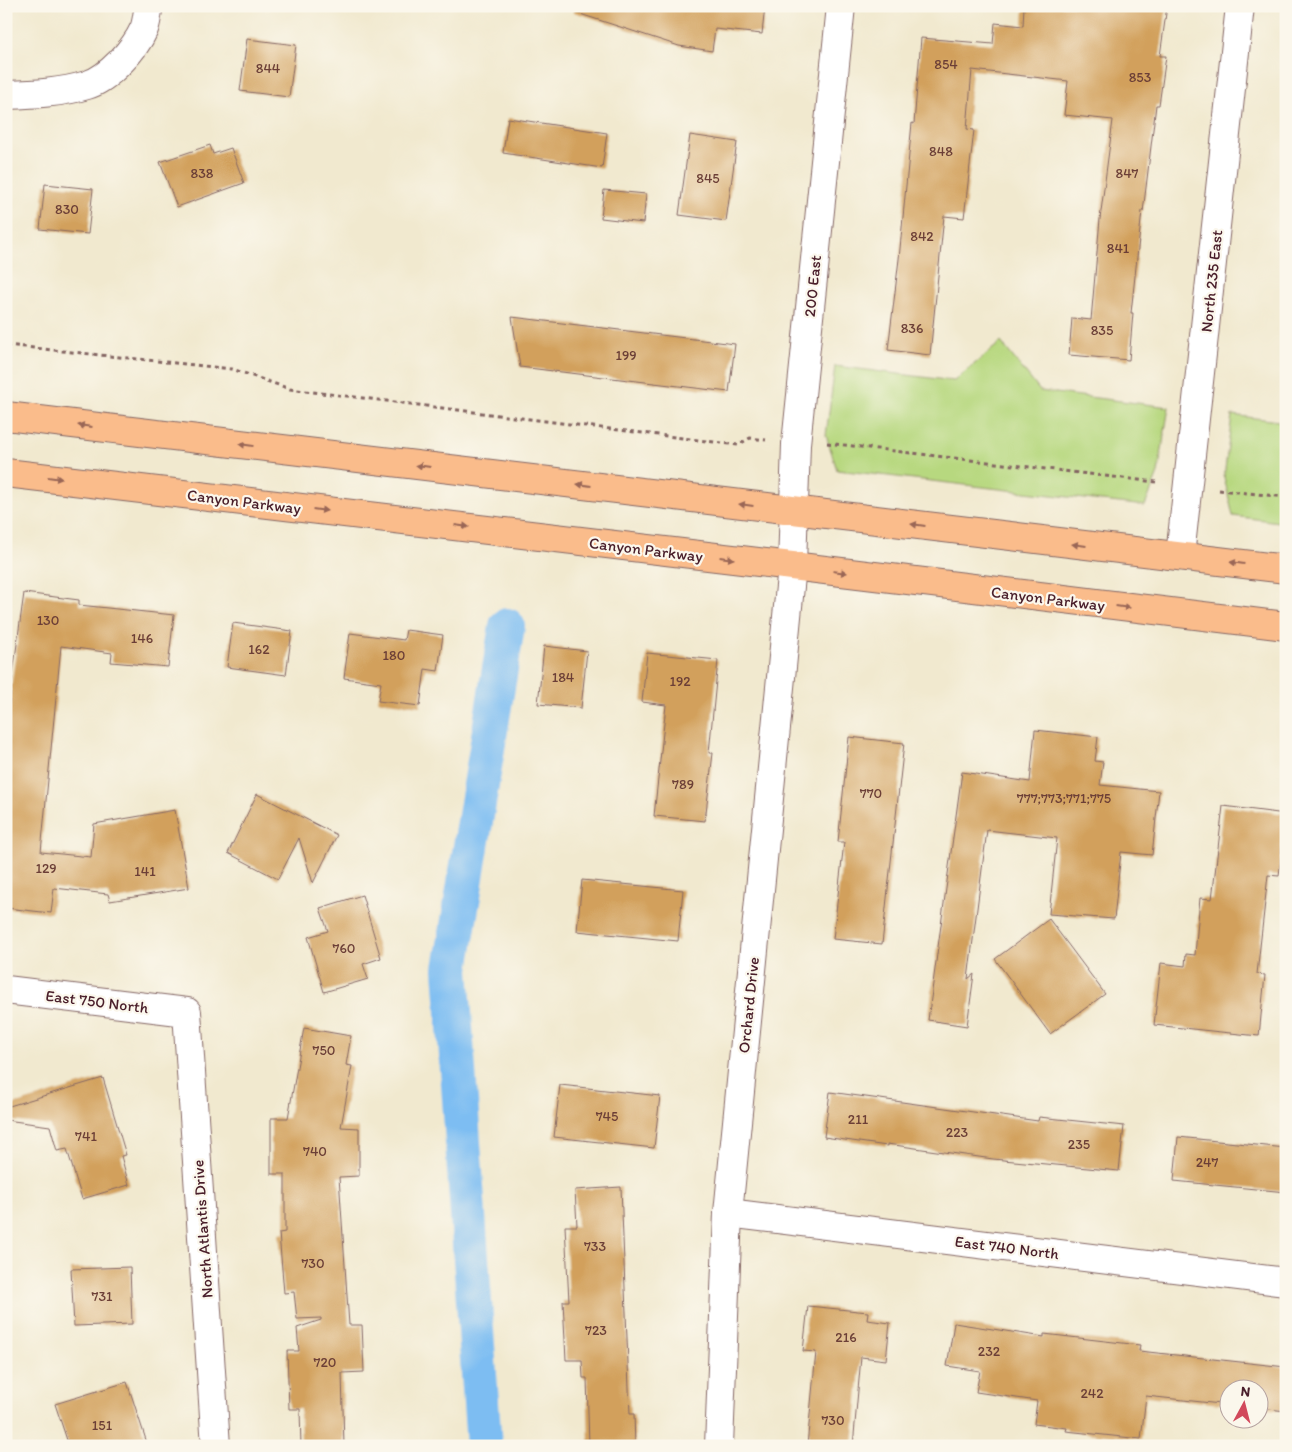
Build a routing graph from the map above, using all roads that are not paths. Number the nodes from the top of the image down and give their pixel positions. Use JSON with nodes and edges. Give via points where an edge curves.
{"nodes":[{"id":1,"x":149,"y":6,"type":"edge"},
{"id":2,"x":841,"y":6,"type":"edge"},
{"id":3,"x":1240,"y":6,"type":"edge"},
{"id":4,"x":6,"y":95,"type":"edge"},
{"id":5,"x":6,"y":416,"type":"edge"},
{"id":6,"x":6,"y":473,"type":"edge"},
{"id":7,"x":794,"y":510,"type":"junction"},
{"id":8,"x":1180,"y":556,"type":"junction"},
{"id":9,"x":792,"y":566,"type":"junction"},
{"id":10,"x":1286,"y":569,"type":"edge"},
{"id":11,"x":1286,"y":626,"type":"edge"},
{"id":12,"x":6,"y":990,"type":"edge"},
{"id":13,"x":187,"y":1012,"type":"joint"},
{"id":14,"x":728,"y":1213,"type":"junction"},
{"id":15,"x":1286,"y":1282,"type":"edge"},
{"id":16,"x":216,"y":1446,"type":"edge"},
{"id":17,"x":719,"y":1446,"type":"edge"}],
"edges":[{"from":1,"to":4,"type":"street","via":[[144,28],[129,52],[113,70],[89,85],[50,93]]},
{"from":2,"to":7,"type":"street","name":"200 East","via":[[796,444]]},
{"from":3,"to":8,"type":"street","name":"North 235 East"},
{"from":7,"to":5,"type":"highway","one_way":true},
{"from":6,"to":9,"type":"highway","name":"Canyon Parkway","one_way":true},
{"from":8,"to":7,"type":"highway","one_way":true},
{"from":7,"to":9,"type":"street","name":"200 East"},
{"from":10,"to":8,"type":"highway","one_way":true},
{"from":9,"to":11,"type":"highway","name":"Canyon Parkway","one_way":true},
{"from":9,"to":14,"type":"street","name":"Orchard Drive"},
{"from":12,"to":13,"type":"street","name":"East 750 North"},
{"from":13,"to":16,"type":"street","name":"North Atlantis Drive"},
{"from":14,"to":15,"type":"street","name":"East 740 North"},
{"from":14,"to":17,"type":"street","name":"Orchard Drive"}]}
